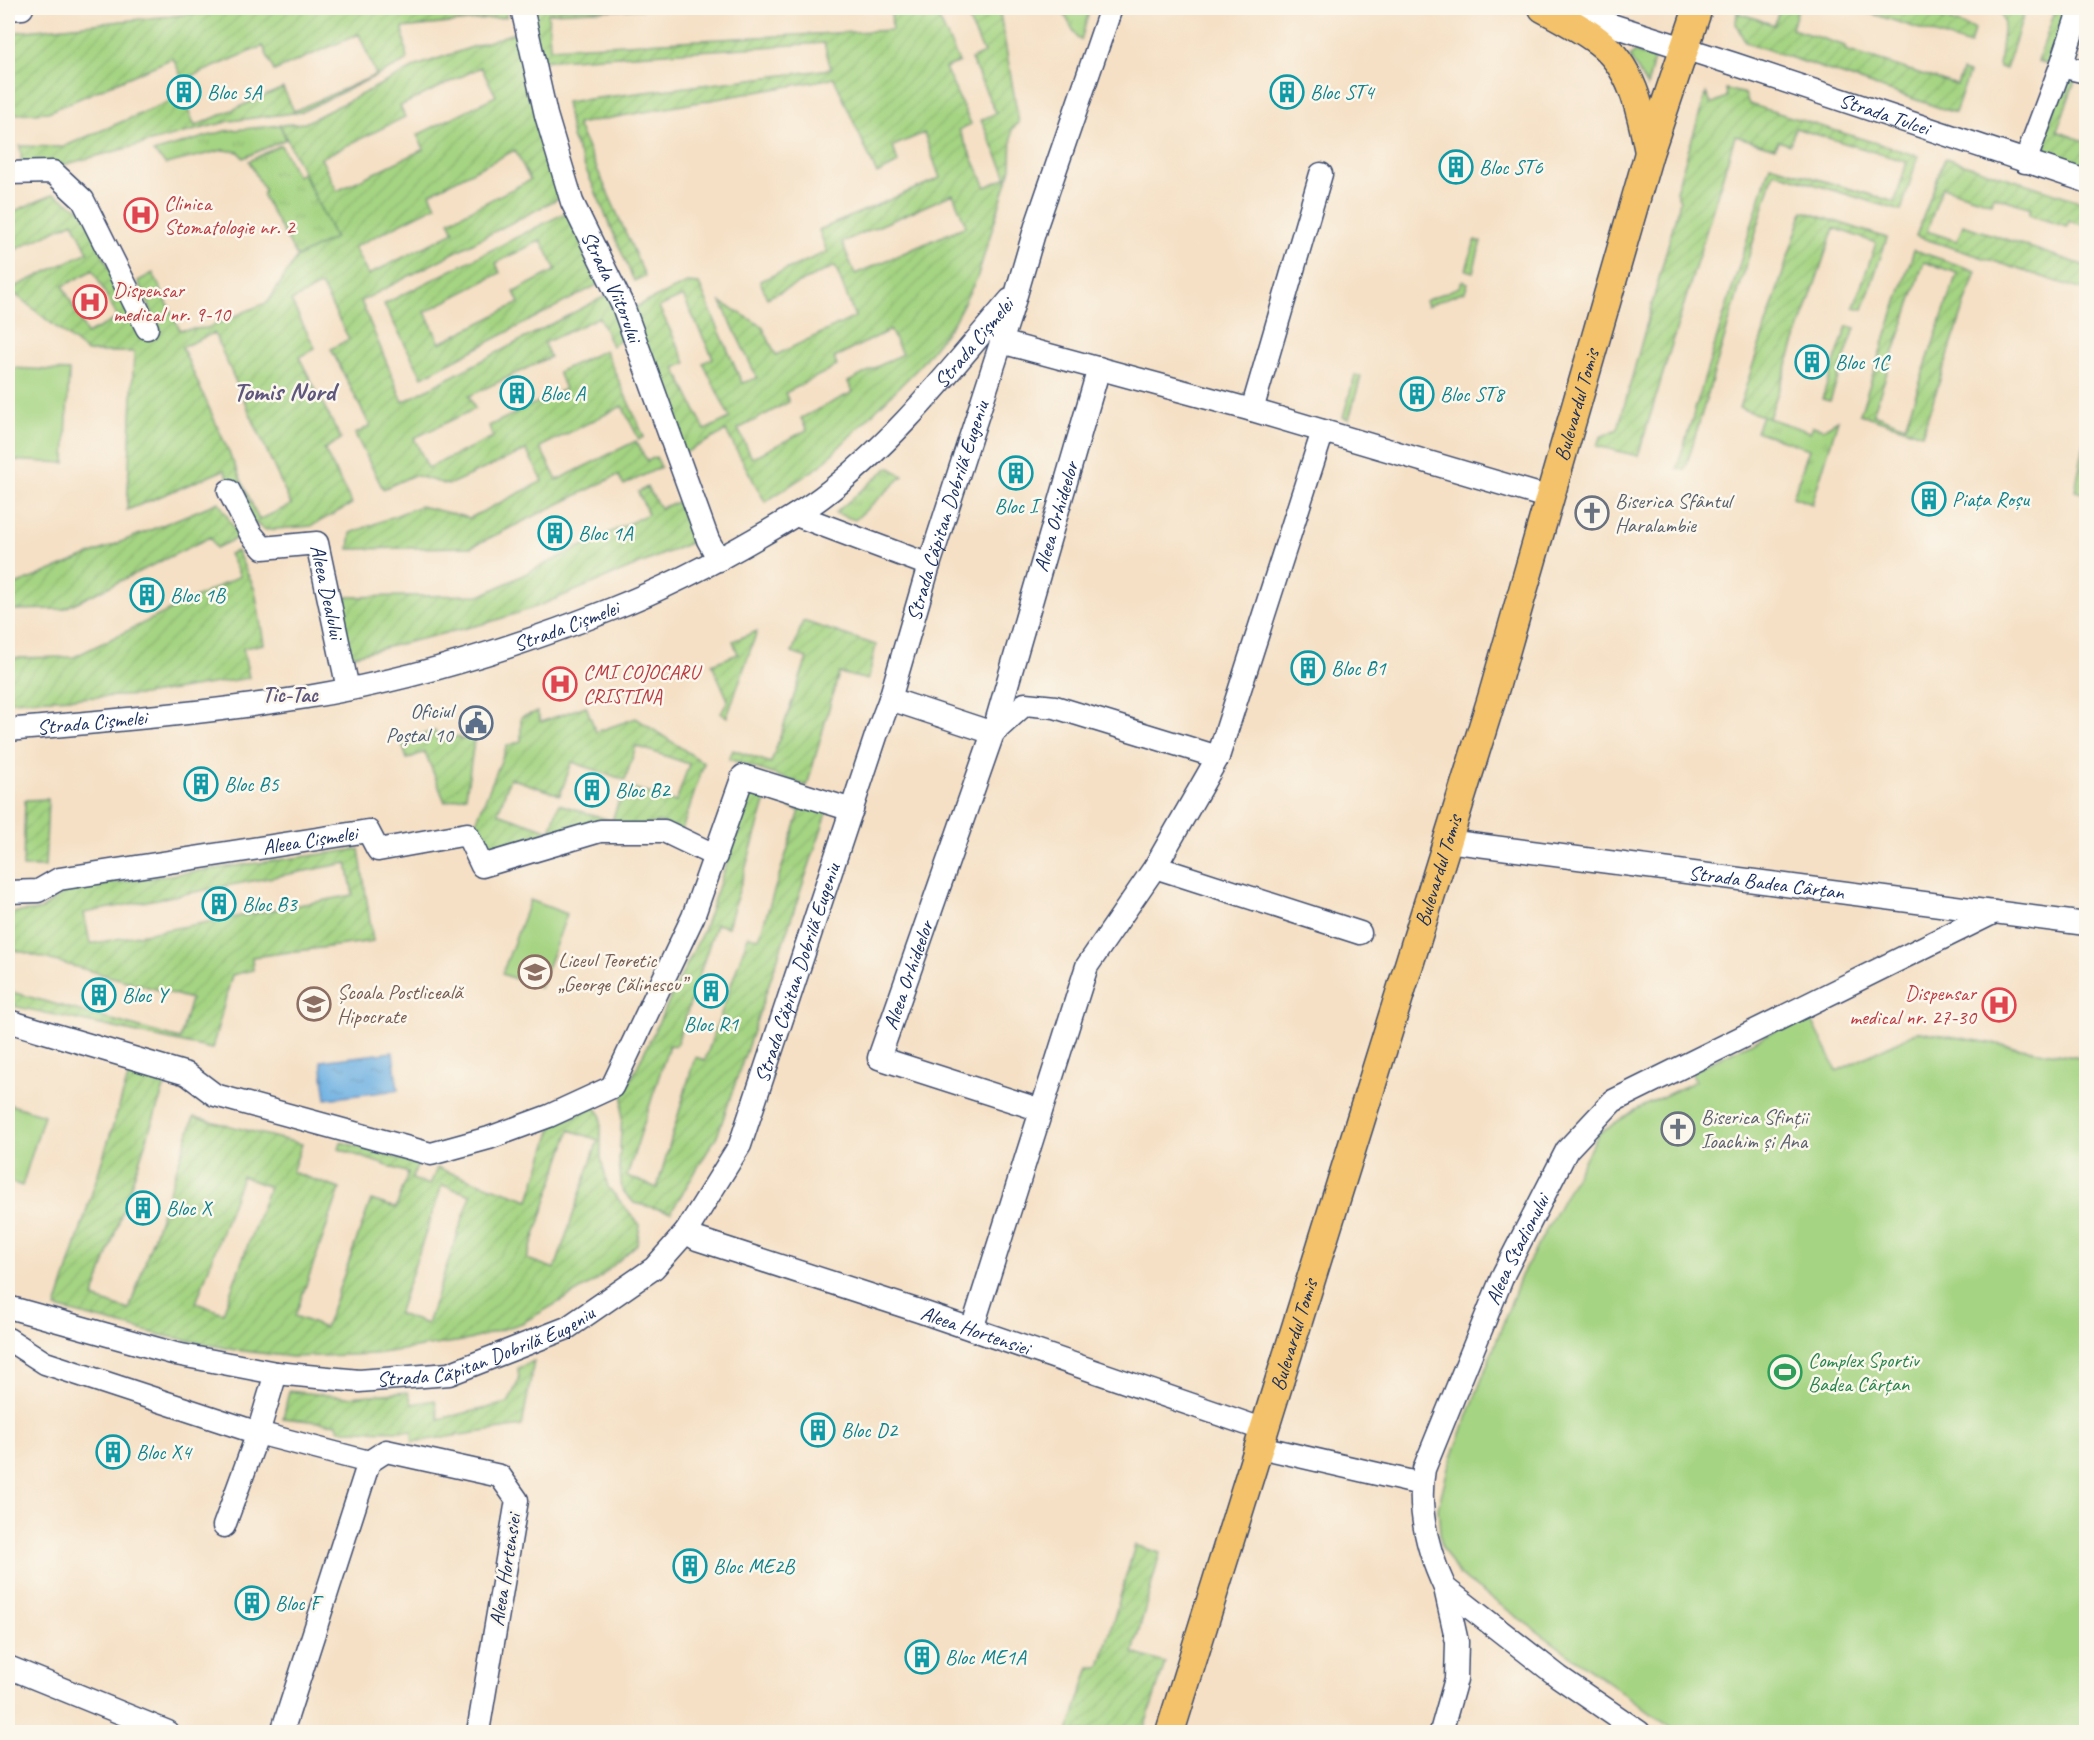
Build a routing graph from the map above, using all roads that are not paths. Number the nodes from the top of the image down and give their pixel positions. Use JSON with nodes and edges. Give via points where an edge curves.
{"nodes":[{"id":1,"x":21,"y":8,"type":"edge"},
{"id":2,"x":522,"y":8,"type":"edge"},
{"id":3,"x":1111,"y":8,"type":"edge"},
{"id":4,"x":1543,"y":8,"type":"edge"},
{"id":5,"x":1557,"y":8,"type":"edge"},
{"id":6,"x":1698,"y":8,"type":"edge"},
{"id":7,"x":2080,"y":8,"type":"edge"},
{"id":8,"x":8,"y":9,"type":"edge"},
{"id":9,"x":1684,"y":48,"type":"junction"},
{"id":10,"x":2061,"y":66,"type":"junction"},
{"id":11,"x":2086,"y":72,"type":"edge"},
{"id":12,"x":1649,"y":153,"type":"junction"},
{"id":13,"x":2025,"y":162,"type":"junction"},
{"id":14,"x":8,"y":172,"type":"edge"},
{"id":15,"x":1321,"y":174,"type":"dead end"},
{"id":16,"x":2086,"y":181,"type":"edge"},
{"id":17,"x":1017,"y":292,"type":"junction"},
{"id":18,"x":147,"y":328,"type":"dead end"},
{"id":19,"x":1001,"y":342,"type":"junction"},
{"id":20,"x":1099,"y":368,"type":"junction"},
{"id":21,"x":1252,"y":410,"type":"junction"},
{"id":22,"x":1323,"y":431,"type":"junction"},
{"id":23,"x":229,"y":491,"type":"dead end"},
{"id":24,"x":1550,"y":498,"type":"junction"},
{"id":25,"x":796,"y":515,"type":"junction"},
{"id":26,"x":719,"y":560,"type":"junction"},
{"id":27,"x":930,"y":565,"type":"junction"},
{"id":28,"x":348,"y":689,"type":"junction"},
{"id":29,"x":890,"y":699,"type":"junction"},
{"id":30,"x":8,"y":730,"type":"edge"},
{"id":31,"x":993,"y":733,"type":"junction"},
{"id":32,"x":1218,"y":757,"type":"junction"},
{"id":33,"x":852,"y":810,"type":"junction"},
{"id":34,"x":1448,"y":841,"type":"junction"},
{"id":35,"x":716,"y":856,"type":"junction"},
{"id":36,"x":1155,"y":867,"type":"junction"},
{"id":37,"x":8,"y":892,"type":"edge"},
{"id":38,"x":1995,"y":912,"type":"junction"},
{"id":39,"x":2086,"y":924,"type":"edge"},
{"id":40,"x":1360,"y":933,"type":"dead end"},
{"id":41,"x":8,"y":1021,"type":"edge"},
{"id":42,"x":1041,"y":1110,"type":"junction"},
{"id":43,"x":686,"y":1232,"type":"junction"},
{"id":44,"x":8,"y":1307,"type":"edge"},
{"id":45,"x":972,"y":1329,"type":"junction"},
{"id":46,"x":8,"y":1339,"type":"edge"},
{"id":47,"x":276,"y":1373,"type":"junction"},
{"id":48,"x":258,"y":1433,"type":"junction"},
{"id":49,"x":1262,"y":1438,"type":"junction"},
{"id":50,"x":369,"y":1462,"type":"junction"},
{"id":51,"x":1422,"y":1484,"type":"junction"},
{"id":52,"x":224,"y":1526,"type":"dead end"},
{"id":53,"x":1445,"y":1588,"type":"junction"},
{"id":54,"x":8,"y":1667,"type":"edge"},
{"id":55,"x":168,"y":1732,"type":"edge"},
{"id":56,"x":282,"y":1732,"type":"edge"},
{"id":57,"x":478,"y":1732,"type":"edge"},
{"id":58,"x":1170,"y":1732,"type":"edge"},
{"id":59,"x":1441,"y":1732,"type":"edge"},
{"id":60,"x":1639,"y":1732,"type":"edge"}],
"edges":[{"from":1,"to":8,"type":"street"},
{"from":2,"to":26,"type":"street","name":"Strada Viitorului","via":[[543,104],[572,202],[623,306],[708,540]]},
{"from":3,"to":17,"type":"street","name":"Strada Căpitan Dobrilă Eugeniu"},
{"from":4,"to":12,"type":"main road","via":[[1600,42],[1628,76]]},
{"from":5,"to":9,"type":"street","name":"Strada Tulcei"},
{"from":6,"to":9,"type":"main road","name":"Bulevardul Tomis"},
{"from":7,"to":10,"type":"street"},
{"from":9,"to":12,"type":"main road","name":"Bulevardul Tomis"},
{"from":9,"to":13,"type":"street","name":"Strada Tulcei"},
{"from":10,"to":11,"type":"street"},
{"from":10,"to":13,"type":"street"},
{"from":12,"to":24,"type":"main road","name":"Bulevardul Tomis"},
{"from":13,"to":16,"type":"street","name":"Strada Tulcei"},
{"from":14,"to":18,"type":"street","via":[[53,172],[82,200]]},
{"from":15,"to":21,"type":"street"},
{"from":17,"to":19,"type":"street","name":"Strada Căpitan Dobrilă Eugeniu"},
{"from":17,"to":25,"type":"street","name":"Strada Cișmelei","via":[[894,434],[857,469]]},
{"from":19,"to":20,"type":"street"},
{"from":19,"to":27,"type":"street","name":"Strada Căpitan Dobrilă Eugeniu"},
{"from":20,"to":21,"type":"street"},
{"from":20,"to":31,"type":"street","name":"Aleea Orhideelor"},
{"from":21,"to":22,"type":"street"},
{"from":22,"to":24,"type":"street"},
{"from":22,"to":32,"type":"street"},
{"from":23,"to":28,"type":"street","name":"Aleea Dealului","via":[[251,534],[263,548],[317,543]]},
{"from":24,"to":34,"type":"main road","name":"Bulevardul Tomis"},
{"from":25,"to":26,"type":"street","name":"Strada Cișmelei"},
{"from":25,"to":27,"type":"street"},
{"from":26,"to":28,"type":"street","name":"Strada Cișmelei","via":[[656,592],[573,624],[495,651]]},
{"from":27,"to":29,"type":"street","name":"Strada Căpitan Dobrilă Eugeniu"},
{"from":28,"to":30,"type":"street","name":"Strada Cișmelei","via":[[169,716]]},
{"from":29,"to":31,"type":"street"},
{"from":29,"to":33,"type":"street","name":"Strada Căpitan Dobrilă Eugeniu"},
{"from":31,"to":32,"type":"street","name":"Aleea Orhideelor","via":[[1025,704],[1055,707]]},
{"from":31,"to":42,"type":"street","name":"Aleea Orhideelor","via":[[879,1058]]},
{"from":32,"to":36,"type":"street"},
{"from":33,"to":35,"type":"street","via":[[742,776]]},
{"from":33,"to":43,"type":"street","name":"Strada Căpitan Dobrilă Eugeniu","via":[[740,1145]]},
{"from":34,"to":38,"type":"street","name":"Strada Badea Cârțan"},
{"from":34,"to":49,"type":"main road","name":"Bulevardul Tomis"},
{"from":35,"to":37,"type":"street","name":"Aleea Cișmelei","via":[[664,831],[600,831],[482,866],[467,834],[378,850],[368,831],[59,879],[38,891]]},
{"from":35,"to":41,"type":"street","via":[[693,917],[612,1087],[549,1116],[431,1154],[215,1095],[187,1074]]},
{"from":36,"to":40,"type":"street"},
{"from":36,"to":42,"type":"street","via":[[1087,966]]},
{"from":38,"to":39,"type":"street","name":"Strada Badea Cârțan"},
{"from":38,"to":51,"type":"street","name":"Aleea Stadionului","via":[[1613,1101],[1567,1150],[1504,1273],[1424,1469]]},
{"from":42,"to":45,"type":"street"},
{"from":43,"to":45,"type":"street","name":"Aleea Hortensiei"},
{"from":43,"to":47,"type":"street","name":"Strada Căpitan Dobrilă Eugeniu","via":[[654,1268],[567,1328],[449,1374],[359,1381]]},
{"from":44,"to":47,"type":"street","name":"Strada Căpitan Dobrilă Eugeniu","via":[[176,1354]]},
{"from":45,"to":49,"type":"street","name":"Aleea Hortensiei"},
{"from":46,"to":48,"type":"street","via":[[45,1363]]},
{"from":47,"to":48,"type":"street"},
{"from":48,"to":50,"type":"street"},
{"from":48,"to":52,"type":"street"},
{"from":49,"to":51,"type":"street","name":"Aleea Hortensiei"},
{"from":49,"to":58,"type":"main road","name":"Bulevardul Tomis"},
{"from":50,"to":56,"type":"street"},
{"from":50,"to":57,"type":"street","name":"Aleea Hortensiei","via":[[386,1451],[500,1476],[517,1500]]},
{"from":51,"to":53,"type":"street","name":"Aleea Stadionului","via":[[1423,1521]]},
{"from":53,"to":59,"type":"street","via":[[1457,1642],[1456,1678]]},
{"from":53,"to":60,"type":"street","name":"Aleea Stadionului","via":[[1558,1677]]},
{"from":54,"to":55,"type":"street"}]}
